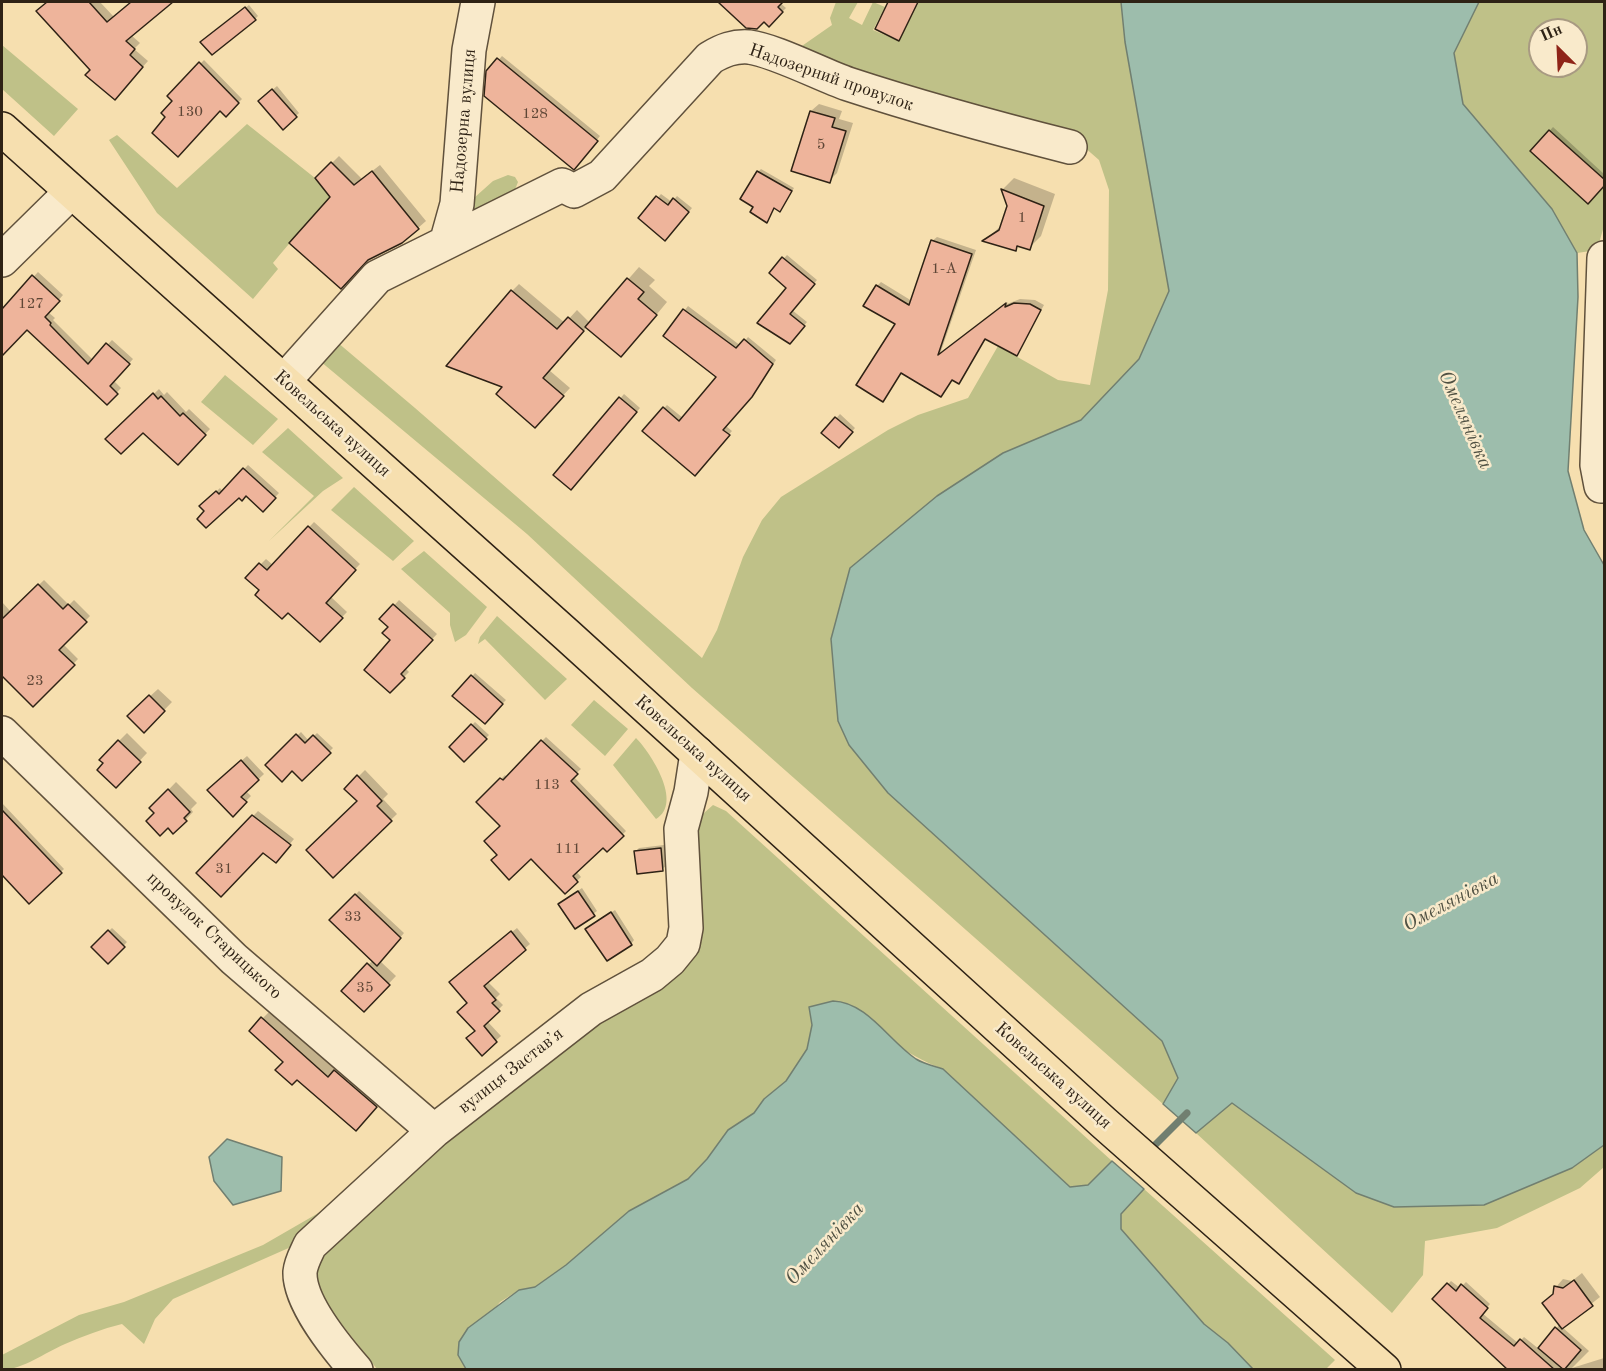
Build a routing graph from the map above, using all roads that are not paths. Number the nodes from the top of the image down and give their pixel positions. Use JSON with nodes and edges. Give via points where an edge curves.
{"nodes":[{"id":1,"x":478,"y":2,"type":"edge"},
{"id":2,"x":2,"y":129,"type":"edge"},
{"id":3,"x":1070,"y":147,"type":"dead end"},
{"id":4,"x":71,"y":192,"type":"junction"},
{"id":5,"x":447,"y":240,"type":"junction"},
{"id":6,"x":1605,"y":258,"type":"edge"},
{"id":7,"x":2,"y":260,"type":"edge"},
{"id":8,"x":284,"y":381,"type":"junction"},
{"id":9,"x":1601,"y":486,"type":"dead end"},
{"id":10,"x":2,"y":733,"type":"edge"},
{"id":11,"x":698,"y":753,"type":"junction"},
{"id":12,"x":434,"y":1131,"type":"junction"},
{"id":13,"x":356,"y":1370,"type":"edge"},
{"id":14,"x":1384,"y":1370,"type":"edge"}],
"edges":[{"from":1,"to":5,"type":"street","name":"Надозерна вулиця","via":[[469,50],[457,204]]},
{"from":2,"to":4,"type":"main road","name":"Ковельська вулиця"},
{"from":3,"to":5,"type":"street","name":"Надозерний провулок","via":[[928,111],[758,50],[737,47],[710,58],[602,176],[574,191],[562,185],[477,229]]},
{"from":4,"to":7,"type":"street"},
{"from":4,"to":8,"type":"main road","name":"Ковельська вулиця"},
{"from":5,"to":8,"type":"street","name":"Надозерний провулок","via":[[376,277]]},
{"from":6,"to":9,"type":"street","via":[[1597,465]]},
{"from":8,"to":11,"type":"main road","name":"Ковельська вулиця"},
{"from":10,"to":12,"type":"street","name":"провулок Старицького","via":[[234,959]]},
{"from":11,"to":12,"type":"street","name":"вулиця Заставʼя","via":[[681,829],[686,928],[683,944],[652,975],[591,1009]]},
{"from":11,"to":14,"type":"main road","name":"Ковельська вулиця","via":[[1104,1123]]},
{"from":12,"to":13,"type":"street","name":"вулиця Заставʼя","via":[[317,1237],[304,1258],[300,1271],[305,1295],[320,1323]]}]}
